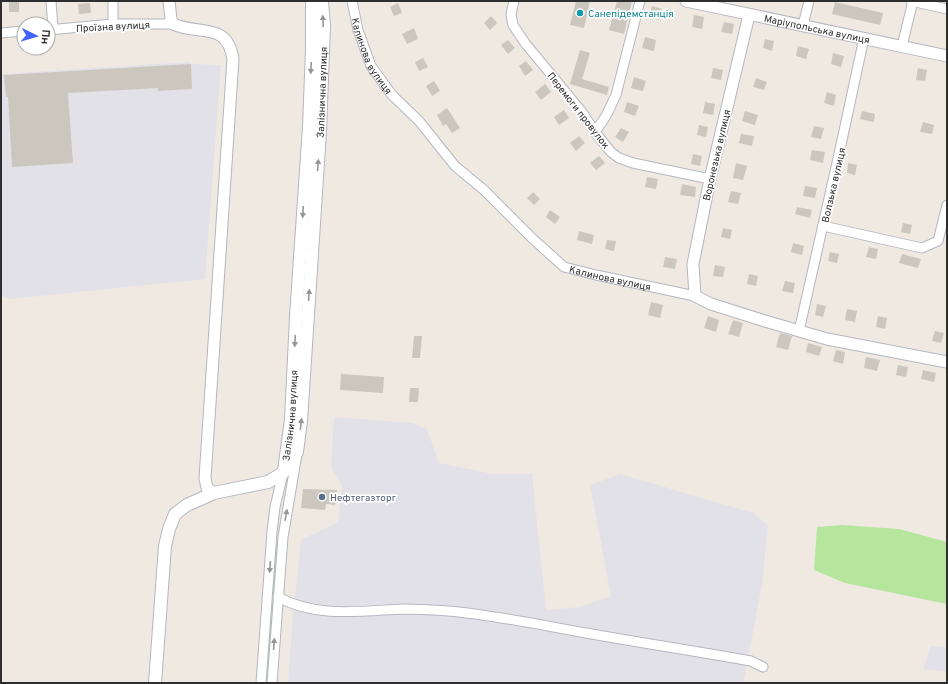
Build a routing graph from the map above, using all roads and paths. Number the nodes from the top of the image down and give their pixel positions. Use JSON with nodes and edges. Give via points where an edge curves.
{"nodes":[{"id":1,"x":51,"y":1,"type":"edge"},
{"id":2,"x":112,"y":1,"type":"edge"},
{"id":3,"x":169,"y":1,"type":"edge"},
{"id":4,"x":312,"y":1,"type":"edge"},
{"id":5,"x":322,"y":1,"type":"edge"},
{"id":6,"x":352,"y":1,"type":"edge"},
{"id":7,"x":514,"y":1,"type":"edge"},
{"id":8,"x":640,"y":1,"type":"edge"},
{"id":9,"x":686,"y":1,"type":"edge"},
{"id":10,"x":809,"y":1,"type":"edge"},
{"id":11,"x":912,"y":1,"type":"edge"},
{"id":12,"x":947,"y":9,"type":"edge"},
{"id":13,"x":749,"y":15,"type":"junction"},
{"id":14,"x":50,"y":16,"type":"edge"},
{"id":15,"x":113,"y":24,"type":"junction"},
{"id":16,"x":173,"y":24,"type":"junction"},
{"id":17,"x":803,"y":25,"type":"junction"},
{"id":18,"x":56,"y":29,"type":"edge"},
{"id":19,"x":16,"y":32,"type":"edge"},
{"id":20,"x":1,"y":33,"type":"edge"},
{"id":21,"x":864,"y":38,"type":"junction"},
{"id":22,"x":902,"y":46,"type":"junction"},
{"id":23,"x":947,"y":56,"type":"edge"},
{"id":24,"x":595,"y":132,"type":"junction"},
{"id":25,"x":710,"y":179,"type":"junction"},
{"id":26,"x":947,"y":205,"type":"edge"},
{"id":27,"x":823,"y":226,"type":"junction"},
{"id":28,"x":695,"y":296,"type":"junction"},
{"id":29,"x":799,"y":331,"type":"junction"},
{"id":30,"x":947,"y":362,"type":"edge"},
{"id":31,"x":297,"y":452,"type":"junction"},
{"id":32,"x":283,"y":473,"type":"junction"},
{"id":33,"x":214,"y":492,"type":"junction"},
{"id":34,"x":278,"y":597,"type":"junction"},
{"id":35,"x":763,"y":667,"type":"dead end"},
{"id":36,"x":155,"y":683,"type":"edge"},
{"id":37,"x":261,"y":683,"type":"edge"},
{"id":38,"x":272,"y":683,"type":"edge"}],
"edges":[{"from":1,"to":14,"type":"street","name":"Проїзна вулиця"},
{"from":2,"to":15,"type":"street"},
{"from":3,"to":16,"type":"street","via":[[170,20]]},
{"from":4,"to":32,"type":"main road","name":"Залізнична вулиця","one_way":true,"via":[[309,119],[291,420]]},
{"from":31,"to":5,"type":"main road","name":"Залізнична вулиця","one_way":true,"via":[[302,421],[320,132],[324,26]]},
{"from":6,"to":28,"type":"street","name":"Калинова вулиця","via":[[358,30],[371,66],[392,95],[419,121],[455,166],[484,190],[564,267]]},
{"from":7,"to":24,"type":"street","name":"Перемоги провулок","via":[[511,14],[513,25]]},
{"from":8,"to":24,"type":"street","via":[[616,95]]},
{"from":9,"to":13,"type":"street","name":"Маріупольська вулиця"},
{"from":10,"to":17,"type":"street"},
{"from":11,"to":12,"type":"street"},
{"from":11,"to":22,"type":"street"},
{"from":13,"to":17,"type":"street","name":"Маріупольська вулиця"},
{"from":13,"to":25,"type":"street","name":"Воронезька вулиця"},
{"from":15,"to":16,"type":"street","name":"Проїзна вулиця"},
{"from":15,"to":18,"type":"street","name":"Проїзна вулиця"},
{"from":16,"to":33,"type":"street","via":[[182,28],[217,33],[225,38],[233,59],[205,478],[206,488]]},
{"from":17,"to":21,"type":"street","name":"Маріупольська вулиця"},
{"from":19,"to":20,"type":"street"},
{"from":21,"to":22,"type":"street","name":"Маріупольська вулиця"},
{"from":21,"to":27,"type":"street","name":"Волзька вулиця"},
{"from":22,"to":23,"type":"street","name":"Маріупольська вулиця"},
{"from":24,"to":25,"type":"street","name":"Перемоги провулок","via":[[618,158]]},
{"from":25,"to":28,"type":"street","name":"Воронезька вулиця","via":[[693,264]]},
{"from":26,"to":27,"type":"street","via":[[938,242],[922,248]]},
{"from":27,"to":29,"type":"street","name":"Волзька вулиця"},
{"from":28,"to":29,"type":"street","name":"Калинова вулиця","via":[[712,304]]},
{"from":29,"to":30,"type":"street","name":"Калинова вулиця"},
{"from":31,"to":32,"type":"main road","name":"Залізнична вулиця"},
{"from":34,"to":31,"type":"street","one_way":true,"via":[[282,537]]},
{"from":32,"to":33,"type":"main road","via":[[268,482]]},
{"from":32,"to":37,"type":"street","one_way":true,"via":[[272,532]]},
{"from":33,"to":36,"type":"main road","via":[[175,514],[169,529],[162,574]]},
{"from":34,"to":35,"type":"street","via":[[289,603],[318,611],[368,612],[404,609],[515,619],[751,661]]},
{"from":38,"to":34,"type":"street","one_way":true}]}
